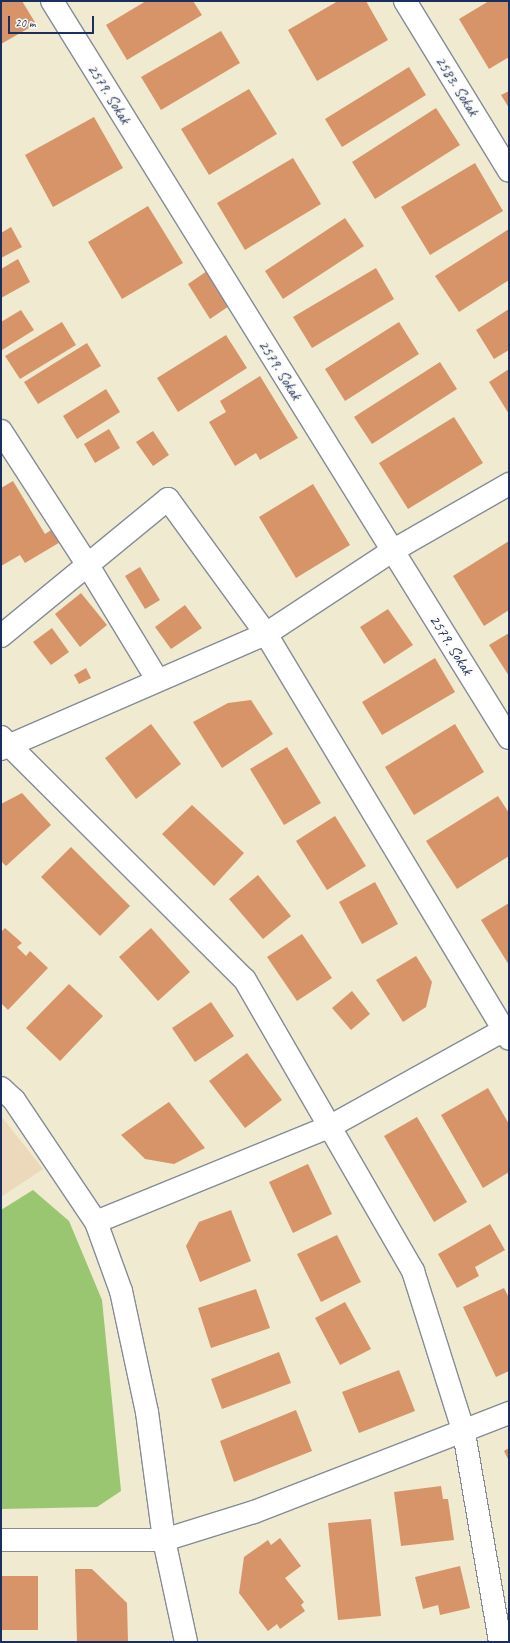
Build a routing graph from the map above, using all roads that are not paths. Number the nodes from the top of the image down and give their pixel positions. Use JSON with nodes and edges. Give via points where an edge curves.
{"nodes":[{"id":1,"x":52,"y":1,"type":"edge"},
{"id":2,"x":405,"y":1,"type":"edge"},
{"id":3,"x":509,"y":171,"type":"edge"},
{"id":4,"x":1,"y":431,"type":"edge"},
{"id":5,"x":509,"y":484,"type":"edge"},
{"id":6,"x":392,"y":551,"type":"junction"},
{"id":7,"x":87,"y":564,"type":"junction"},
{"id":8,"x":266,"y":634,"type":"junction"},
{"id":9,"x":1,"y":636,"type":"edge"},
{"id":10,"x":157,"y":679,"type":"junction"},
{"id":11,"x":509,"y":738,"type":"edge"},
{"id":12,"x":4,"y":743,"type":"edge"},
{"id":13,"x":506,"y":1034,"type":"edge"},
{"id":14,"x":1,"y":1088,"type":"edge"},
{"id":15,"x":329,"y":1127,"type":"junction"},
{"id":16,"x":96,"y":1222,"type":"junction"},
{"id":17,"x":509,"y":1413,"type":"edge"},
{"id":18,"x":464,"y":1433,"type":"junction"},
{"id":19,"x":1,"y":1540,"type":"edge"},
{"id":20,"x":164,"y":1540,"type":"junction"},
{"id":21,"x":186,"y":1642,"type":"edge"},
{"id":22,"x":500,"y":1642,"type":"edge"}],
"edges":[{"from":1,"to":6,"type":"street","name":"2579. Sokak"},
{"from":2,"to":3,"type":"street","name":"2583. Sokak"},
{"from":4,"to":7,"type":"street"},
{"from":5,"to":6,"type":"street"},
{"from":6,"to":8,"type":"street"},
{"from":6,"to":11,"type":"street","name":"2579. Sokak"},
{"from":7,"to":8,"type":"street","via":[[168,499]]},
{"from":7,"to":9,"type":"street"},
{"from":7,"to":10,"type":"street"},
{"from":8,"to":10,"type":"street"},
{"from":8,"to":13,"type":"street"},
{"from":10,"to":12,"type":"street"},
{"from":12,"to":15,"type":"street","via":[[245,980]]},
{"from":13,"to":15,"type":"street"},
{"from":14,"to":16,"type":"street","via":[[14,1100]]},
{"from":15,"to":16,"type":"street"},
{"from":15,"to":18,"type":"street","via":[[413,1271]]},
{"from":16,"to":20,"type":"street","via":[[123,1299],[147,1412]]},
{"from":17,"to":18,"type":"street"},
{"from":18,"to":20,"type":"street","via":[[254,1512]]},
{"from":18,"to":22,"type":"street"},
{"from":19,"to":20,"type":"street"},
{"from":20,"to":21,"type":"street"}]}
